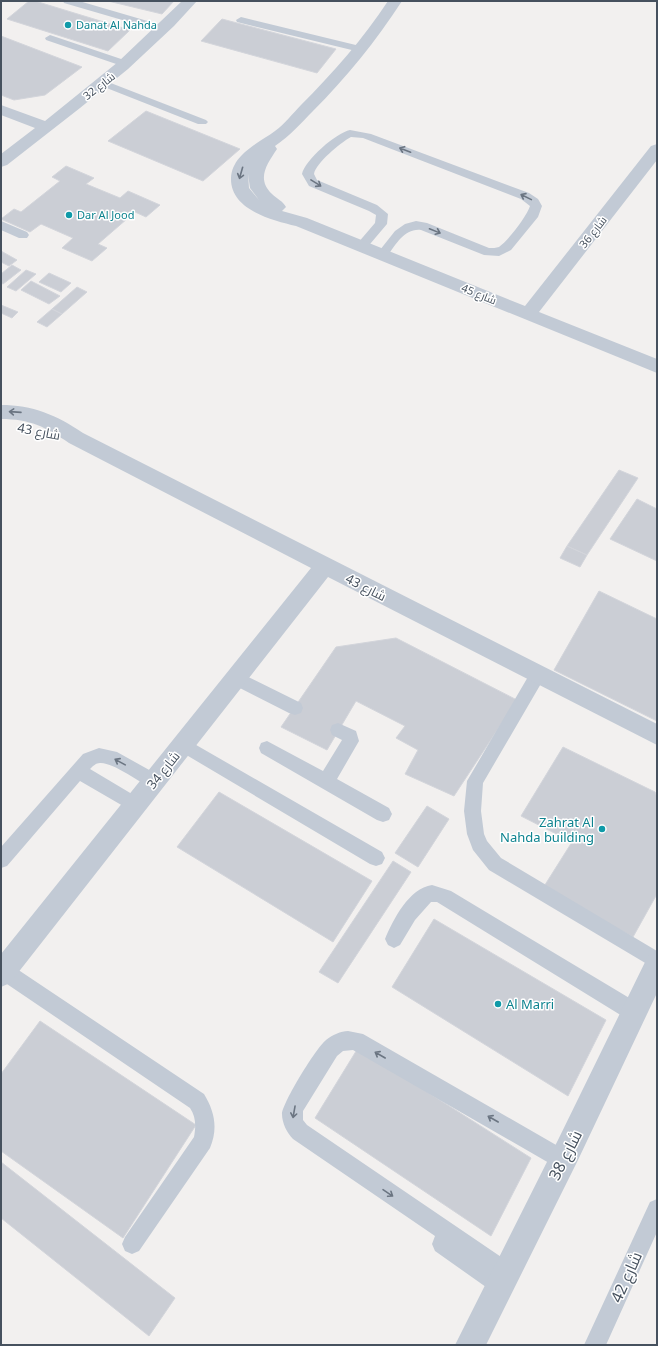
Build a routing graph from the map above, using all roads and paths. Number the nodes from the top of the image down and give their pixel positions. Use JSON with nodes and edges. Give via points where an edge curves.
{"nodes":[{"id":1,"x":68,"y":1,"type":"edge"},
{"id":2,"x":190,"y":1,"type":"edge"},
{"id":3,"x":395,"y":1,"type":"edge"},
{"id":4,"x":241,"y":20,"type":"dead end"},
{"id":5,"x":164,"y":29,"type":"junction"},
{"id":6,"x":50,"y":38,"type":"dead end"},
{"id":7,"x":360,"y":49,"type":"junction"},
{"id":8,"x":126,"y":64,"type":"junction"},
{"id":9,"x":103,"y":83,"type":"junction"},
{"id":10,"x":1,"y":110,"type":"edge"},
{"id":11,"x":202,"y":122,"type":"dead end"},
{"id":12,"x":46,"y":127,"type":"junction"},
{"id":13,"x":657,"y":150,"type":"edge"},
{"id":14,"x":1,"y":162,"type":"edge"},
{"id":15,"x":383,"y":216,"type":"junction"},
{"id":16,"x":1,"y":224,"type":"edge"},
{"id":17,"x":407,"y":226,"type":"junction"},
{"id":18,"x":23,"y":235,"type":"dead end"},
{"id":19,"x":361,"y":247,"type":"junction"},
{"id":20,"x":382,"y":255,"type":"junction"},
{"id":21,"x":528,"y":314,"type":"junction"},
{"id":22,"x":657,"y":366,"type":"edge"},
{"id":23,"x":1,"y":412,"type":"edge"},
{"id":24,"x":1,"y":426,"type":"edge"},
{"id":25,"x":76,"y":438,"type":"junction"},
{"id":26,"x":325,"y":566,"type":"junction"},
{"id":27,"x":538,"y":675,"type":"junction"},
{"id":28,"x":236,"y":678,"type":"junction"},
{"id":29,"x":295,"y":708,"type":"dead end"},
{"id":30,"x":338,"y":730,"type":"dead end"},
{"id":31,"x":657,"y":735,"type":"edge"},
{"id":32,"x":184,"y":745,"type":"junction"},
{"id":33,"x":267,"y":748,"type":"dead end"},
{"id":34,"x":78,"y":771,"type":"junction"},
{"id":35,"x":154,"y":781,"type":"junction"},
{"id":36,"x":326,"y":781,"type":"junction"},
{"id":37,"x":136,"y":805,"type":"junction"},
{"id":38,"x":383,"y":814,"type":"dead end"},
{"id":39,"x":376,"y":858,"type":"dead end"},
{"id":40,"x":1,"y":860,"type":"edge"},
{"id":41,"x":394,"y":939,"type":"dead end"},
{"id":42,"x":2,"y":972,"type":"edge"},
{"id":43,"x":655,"y":974,"type":"edge"},
{"id":44,"x":634,"y":1012,"type":"junction"},
{"id":45,"x":514,"y":1119,"type":"dead end"},
{"id":46,"x":566,"y":1155,"type":"junction"},
{"id":47,"x":657,"y":1209,"type":"edge"},
{"id":48,"x":132,"y":1244,"type":"dead end"},
{"id":49,"x":442,"y":1244,"type":"dead end"},
{"id":50,"x":503,"y":1278,"type":"junction"},
{"id":51,"x":470,"y":1345,"type":"edge"},
{"id":52,"x":595,"y":1345,"type":"edge"}],
"edges":[{"from":1,"to":5,"type":"lane"},
{"from":2,"to":5,"type":"street","name":"شارع 32"},
{"from":3,"to":7,"type":"street","name":"شارع 45"},
{"from":4,"to":7,"type":"lane"},
{"from":5,"to":8,"type":"street","name":"شارع 32"},
{"from":6,"to":8,"type":"lane"},
{"from":7,"to":19,"type":"street","name":"شارع 45","via":[[327,88],[278,137],[260,148],[245,162],[239,177],[244,194],[261,209],[301,222]]},
{"from":8,"to":9,"type":"street","name":"شارع 32"},
{"from":9,"to":11,"type":"lane"},
{"from":9,"to":12,"type":"street","name":"شارع 32"},
{"from":10,"to":12,"type":"street"},
{"from":12,"to":14,"type":"street","name":"شارع 32"},
{"from":13,"to":21,"type":"street","name":"شارع 36"},
{"from":15,"to":17,"type":"lane"},
{"from":17,"to":15,"type":"lane","one_way":true,"via":[[424,226],[488,252],[499,252],[508,248],[534,214],[536,206],[526,196],[367,136],[354,133],[342,137],[312,166],[309,177],[313,183],[373,208]]},
{"from":15,"to":19,"type":"lane","via":[[381,224]]},
{"from":16,"to":18,"type":"lane"},
{"from":17,"to":20,"type":"lane"},
{"from":19,"to":20,"type":"street","name":"شارع 45"},
{"from":20,"to":21,"type":"street","name":"شارع 45"},
{"from":21,"to":22,"type":"street","name":"شارع 45"},
{"from":25,"to":23,"type":"street","name":"شارع 43","one_way":true,"via":[[46,419],[24,413]]},
{"from":24,"to":25,"type":"street","name":"شارع 43","via":[[29,426]]},
{"from":25,"to":26,"type":"street","name":"شارع 43"},
{"from":26,"to":27,"type":"street","name":"شارع 43"},
{"from":26,"to":28,"type":"street","name":"شارع 34"},
{"from":27,"to":31,"type":"street","name":"شارع 43"},
{"from":27,"to":43,"type":"lane","via":[[475,781],[472,801],[478,842],[495,864]]},
{"from":28,"to":29,"type":"lane"},
{"from":28,"to":32,"type":"street","name":"شارع 34"},
{"from":30,"to":36,"type":"lane","via":[[350,736],[351,741]]},
{"from":32,"to":35,"type":"street","name":"شارع 34"},
{"from":32,"to":39,"type":"lane"},
{"from":33,"to":36,"type":"lane"},
{"from":35,"to":34,"type":"lane","one_way":true,"via":[[105,755],[94,756]]},
{"from":34,"to":37,"type":"lane"},
{"from":34,"to":40,"type":"lane"},
{"from":35,"to":37,"type":"street","name":"شارع 34"},
{"from":36,"to":38,"type":"lane"},
{"from":37,"to":42,"type":"street","name":"شارع 34"},
{"from":41,"to":44,"type":"lane","via":[[422,897],[438,894]]},
{"from":42,"to":48,"type":"lane","via":[[197,1101],[202,1109],[206,1129],[204,1141]]},
{"from":43,"to":44,"type":"street","name":"شارع 38"},
{"from":44,"to":46,"type":"street","name":"شارع 38"},
{"from":45,"to":46,"type":"lane"},
{"from":46,"to":50,"type":"street","name":"شارع 38"},
{"from":46,"to":50,"type":"lane","one_way":true,"via":[[356,1041],[335,1044],[330,1049],[296,1102],[292,1112],[293,1122],[300,1132]]},
{"from":47,"to":52,"type":"lane","name":"شارع 42"},
{"from":49,"to":50,"type":"lane"},
{"from":50,"to":51,"type":"street","name":"شارع 38"}]}
